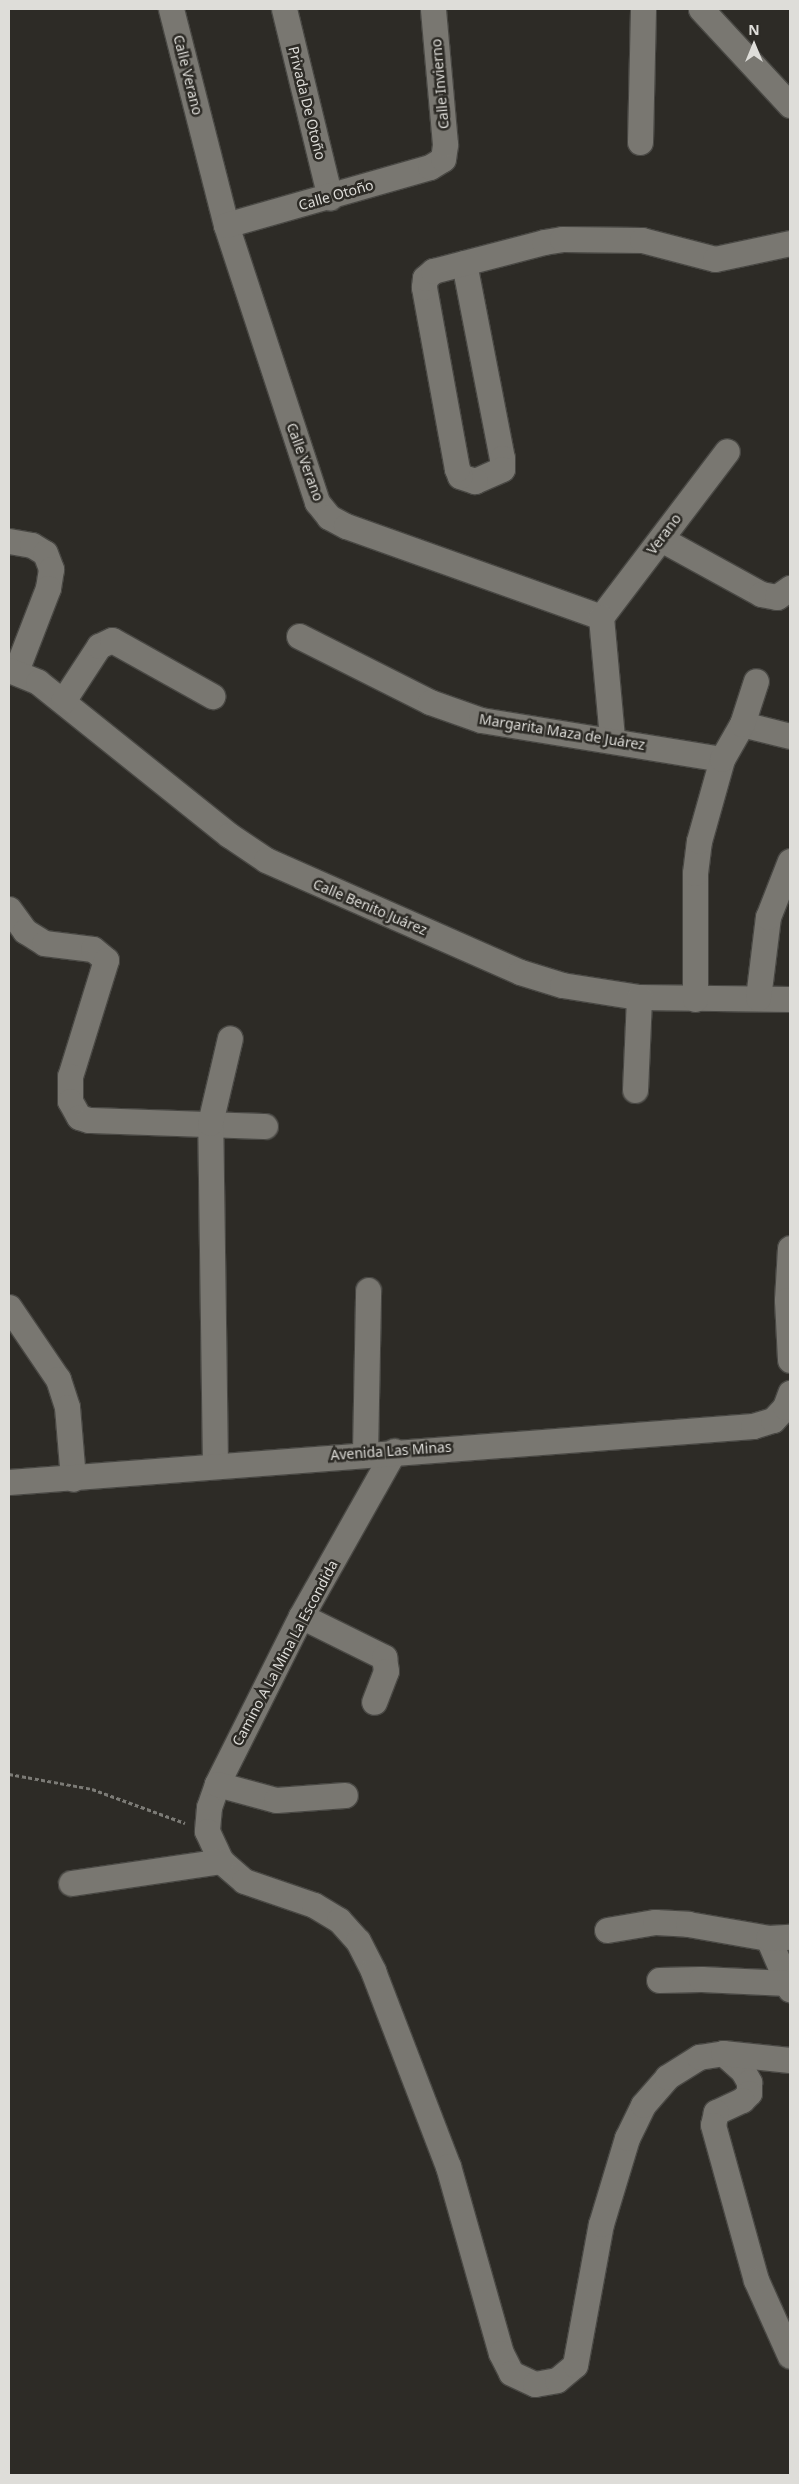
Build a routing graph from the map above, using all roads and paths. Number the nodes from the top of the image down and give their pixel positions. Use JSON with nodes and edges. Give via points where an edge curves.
{"nodes":[{"id":1,"x":171,"y":9,"type":"edge"},
{"id":2,"x":284,"y":9,"type":"edge"},
{"id":3,"x":433,"y":9,"type":"edge"},
{"id":4,"x":643,"y":9,"type":"edge"},
{"id":5,"x":701,"y":9,"type":"edge"},
{"id":6,"x":790,"y":105,"type":"edge"},
{"id":7,"x":640,"y":142,"type":"dead end"},
{"id":8,"x":443,"y":159,"type":"joint"},
{"id":9,"x":330,"y":196,"type":"junction"},
{"id":10,"x":226,"y":225,"type":"junction"},
{"id":11,"x":790,"y":243,"type":"edge"},
{"id":12,"x":464,"y":263,"type":"junction"},
{"id":13,"x":727,"y":452,"type":"dead end"},
{"id":14,"x":661,"y":539,"type":"junction"},
{"id":15,"x":9,"y":541,"type":"edge"},
{"id":16,"x":790,"y":588,"type":"edge"},
{"id":17,"x":601,"y":617,"type":"junction"},
{"id":18,"x":299,"y":636,"type":"dead end"},
{"id":19,"x":12,"y":670,"type":"edge"},
{"id":20,"x":756,"y":681,"type":"dead end"},
{"id":21,"x":212,"y":696,"type":"dead end"},
{"id":22,"x":63,"y":701,"type":"junction"},
{"id":23,"x":742,"y":724,"type":"junction"},
{"id":24,"x":790,"y":736,"type":"edge"},
{"id":25,"x":612,"y":740,"type":"junction"},
{"id":26,"x":722,"y":759,"type":"junction"},
{"id":27,"x":790,"y":861,"type":"edge"},
{"id":28,"x":9,"y":909,"type":"edge"},
{"id":29,"x":639,"y":997,"type":"junction"},
{"id":30,"x":758,"y":998,"type":"junction"},
{"id":31,"x":695,"y":999,"type":"junction"},
{"id":32,"x":790,"y":999,"type":"edge"},
{"id":33,"x":230,"y":1038,"type":"dead end"},
{"id":34,"x":635,"y":1090,"type":"dead end"},
{"id":35,"x":210,"y":1123,"type":"junction"},
{"id":36,"x":265,"y":1126,"type":"dead end"},
{"id":37,"x":790,"y":1248,"type":"edge"},
{"id":38,"x":368,"y":1290,"type":"dead end"},
{"id":39,"x":9,"y":1307,"type":"edge"},
{"id":40,"x":790,"y":1360,"type":"edge"},
{"id":41,"x":790,"y":1393,"type":"edge"},
{"id":42,"x":394,"y":1451,"type":"junction"},
{"id":43,"x":365,"y":1453,"type":"junction"},
{"id":44,"x":215,"y":1465,"type":"junction"},
{"id":45,"x":73,"y":1478,"type":"junction"},
{"id":46,"x":9,"y":1482,"type":"edge"},
{"id":47,"x":301,"y":1616,"type":"junction"},
{"id":48,"x":374,"y":1702,"type":"dead end"},
{"id":49,"x":9,"y":1774,"type":"edge"},
{"id":50,"x":217,"y":1784,"type":"junction"},
{"id":51,"x":345,"y":1795,"type":"dead end"},
{"id":52,"x":207,"y":1831,"type":"junction"},
{"id":53,"x":221,"y":1861,"type":"junction"},
{"id":54,"x":71,"y":1884,"type":"dead end"},
{"id":55,"x":607,"y":1930,"type":"dead end"},
{"id":56,"x":779,"y":1938,"type":"edge"},
{"id":57,"x":659,"y":1980,"type":"dead end"},
{"id":58,"x":788,"y":1986,"type":"edge"},
{"id":59,"x":723,"y":2053,"type":"junction"},
{"id":60,"x":790,"y":2060,"type":"edge"},
{"id":61,"x":790,"y":2356,"type":"edge"}],
"edges":[{"from":1,"to":10,"type":"street","name":"Calle Verano"},
{"from":2,"to":9,"type":"street","name":"Privada De Otoño"},
{"from":3,"to":8,"type":"street","name":"Calle Invierno","via":[[445,144]]},
{"from":4,"to":7,"type":"street"},
{"from":5,"to":6,"type":"street"},
{"from":8,"to":9,"type":"street","name":"Calle Otoño","via":[[430,168]]},
{"from":9,"to":10,"type":"street","name":"Calle Otoño"},
{"from":10,"to":17,"type":"street","name":"Calle Verano","via":[[309,482],[317,502],[329,517],[346,526]]},
{"from":11,"to":12,"type":"street","via":[[715,259],[642,240],[562,239]]},
{"from":12,"to":12,"type":"street","via":[[502,469],[474,480],[460,476],[457,469],[425,278],[433,271]]},
{"from":13,"to":14,"type":"street","name":"Verano"},
{"from":14,"to":16,"type":"street","via":[[761,594],[777,597]]},
{"from":14,"to":17,"type":"street","name":"Verano"},
{"from":15,"to":19,"type":"street","via":[[32,545],[45,552],[51,569],[48,588]]},
{"from":17,"to":25,"type":"street"},
{"from":18,"to":25,"type":"street","name":"Margarita Maza de Juárez","via":[[430,702],[481,720]]},
{"from":19,"to":22,"type":"street","name":"Calle Benito Juárez","via":[[38,682]]},
{"from":20,"to":23,"type":"street"},
{"from":21,"to":22,"type":"street","via":[[112,640],[99,646]]},
{"from":22,"to":29,"type":"street","name":"Calle Benito Juárez","via":[[229,835],[266,860],[520,972],[562,985]]},
{"from":23,"to":24,"type":"street"},
{"from":23,"to":26,"type":"street"},
{"from":25,"to":26,"type":"street","name":"Margarita Maza de Juárez"},
{"from":26,"to":31,"type":"street","via":[[699,840]]},
{"from":27,"to":30,"type":"street","via":[[768,917]]},
{"from":28,"to":35,"type":"street","via":[[25,931],[44,943],[93,949],[101,952],[106,960],[70,1076],[72,1110],[89,1120]]},
{"from":29,"to":31,"type":"street","name":"Calle Benito Juárez"},
{"from":29,"to":34,"type":"street"},
{"from":30,"to":31,"type":"street","name":"Calle Benito Juárez"},
{"from":30,"to":32,"type":"street","name":"Calle Benito Juárez"},
{"from":33,"to":35,"type":"street"},
{"from":35,"to":36,"type":"street"},
{"from":35,"to":44,"type":"street"},
{"from":37,"to":40,"type":"street","via":[[787,1300]]},
{"from":38,"to":43,"type":"street"},
{"from":39,"to":45,"type":"street","via":[[58,1379],[68,1407]]},
{"from":41,"to":42,"type":"street","name":"Avenida Las Minas","via":[[785,1407],[773,1420],[753,1426]]},
{"from":42,"to":43,"type":"street","name":"Avenida Las Minas"},
{"from":42,"to":47,"type":"street","name":"Camino A La Mina La Escondida"},
{"from":43,"to":44,"type":"street","name":"Avenida Las Minas"},
{"from":44,"to":45,"type":"street","name":"Avenida Las Minas"},
{"from":45,"to":46,"type":"street","name":"Avenida Las Minas"},
{"from":47,"to":48,"type":"street","via":[[384,1657],[386,1671]]},
{"from":47,"to":50,"type":"street","name":"Camino A La Mina La Escondida"},
{"from":49,"to":52,"type":"path","via":[[92,1789]]},
{"from":50,"to":51,"type":"street","via":[[276,1800]]},
{"from":50,"to":52,"type":"street","name":"Camino A La Mina La Escondida","via":[[209,1808]]},
{"from":52,"to":53,"type":"street"},
{"from":53,"to":54,"type":"street"},
{"from":53,"to":59,"type":"street","via":[[244,1881],[314,1905],[339,1920],[358,1941],[374,1971],[446,2158],[500,2353],[512,2373],[535,2384],[557,2380],[575,2365],[610,2189],[627,2138],[643,2105],[667,2077],[699,2056]]},
{"from":55,"to":56,"type":"street","via":[[655,1922]]},
{"from":56,"to":58,"type":"street"},
{"from":57,"to":58,"type":"street","via":[[701,1979]]},
{"from":59,"to":60,"type":"street"},
{"from":59,"to":61,"type":"street","via":[[743,2071],[749,2082],[749,2092],[742,2100],[716,2112],[713,2125],[756,2280]]}]}
